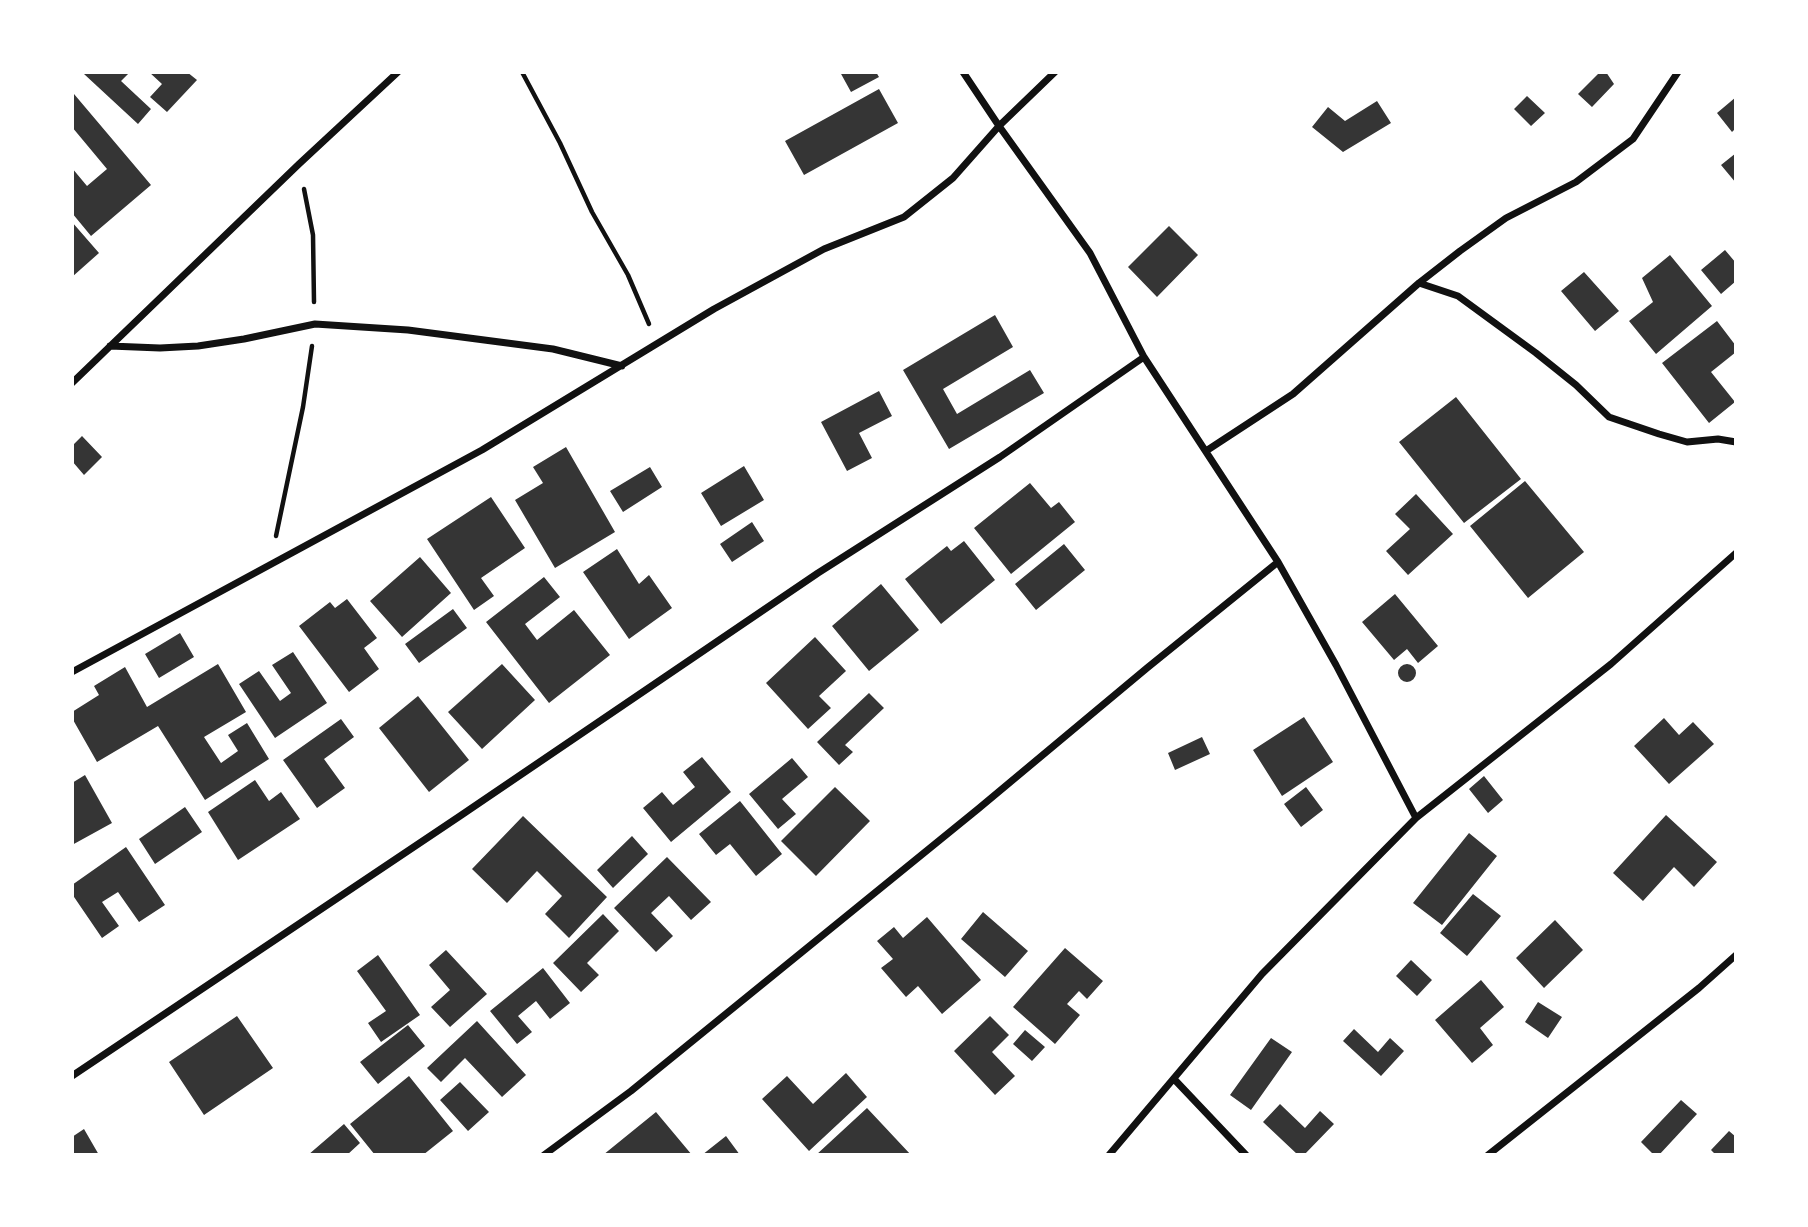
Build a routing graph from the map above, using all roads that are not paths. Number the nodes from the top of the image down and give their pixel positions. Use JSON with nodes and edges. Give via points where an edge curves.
{"nodes":[{"id":1,"x":398,"y":72,"type":"edge"},
{"id":2,"x":962,"y":72,"type":"edge"},
{"id":3,"x":1055,"y":72,"type":"edge"},
{"id":4,"x":1678,"y":72,"type":"edge"},
{"id":5,"x":999,"y":126,"type":"junction"},
{"id":6,"x":1419,"y":283,"type":"junction"},
{"id":7,"x":110,"y":346,"type":"junction"},
{"id":8,"x":1144,"y":357,"type":"junction"},
{"id":9,"x":622,"y":366,"type":"junction"},
{"id":10,"x":72,"y":383,"type":"edge"},
{"id":11,"x":1736,"y":442,"type":"edge"},
{"id":12,"x":1206,"y":451,"type":"junction"},
{"id":13,"x":1736,"y":553,"type":"edge"},
{"id":14,"x":1278,"y":562,"type":"junction"},
{"id":15,"x":72,"y":672,"type":"edge"},
{"id":16,"x":1416,"y":818,"type":"junction"},
{"id":17,"x":1736,"y":955,"type":"edge"},
{"id":18,"x":72,"y":1076,"type":"edge"},
{"id":19,"x":1174,"y":1079,"type":"junction"},
{"id":20,"x":544,"y":1155,"type":"edge"},
{"id":21,"x":1109,"y":1155,"type":"edge"},
{"id":22,"x":1246,"y":1155,"type":"edge"},
{"id":23,"x":1488,"y":1155,"type":"edge"}],
"edges":[{"from":1,"to":7,"type":"street"},
{"from":2,"to":5,"type":"street"},
{"from":3,"to":5,"type":"street"},
{"from":4,"to":6,"type":"street","via":[[1633,139],[1577,182],[1506,218]]},
{"from":5,"to":8,"type":"street","via":[[1090,253]]},
{"from":5,"to":9,"type":"street","via":[[953,178],[904,217],[824,249]]},
{"from":6,"to":11,"type":"street","via":[[1458,296],[1576,385],[1609,417],[1687,442]]},
{"from":6,"to":12,"type":"street","via":[[1293,394]]},
{"from":7,"to":9,"type":"street","via":[[198,346],[315,324],[408,330],[553,349]]},
{"from":7,"to":10,"type":"street"},
{"from":8,"to":12,"type":"street"},
{"from":8,"to":18,"type":"street"},
{"from":9,"to":15,"type":"street","via":[[482,450]]},
{"from":12,"to":14,"type":"street"},
{"from":13,"to":16,"type":"street","via":[[1611,664]]},
{"from":14,"to":16,"type":"street"},
{"from":14,"to":20,"type":"street","via":[[642,1082]]},
{"from":16,"to":19,"type":"street","via":[[1262,974]]},
{"from":17,"to":23,"type":"street"},
{"from":19,"to":21,"type":"street"},
{"from":19,"to":22,"type":"street"}]}
